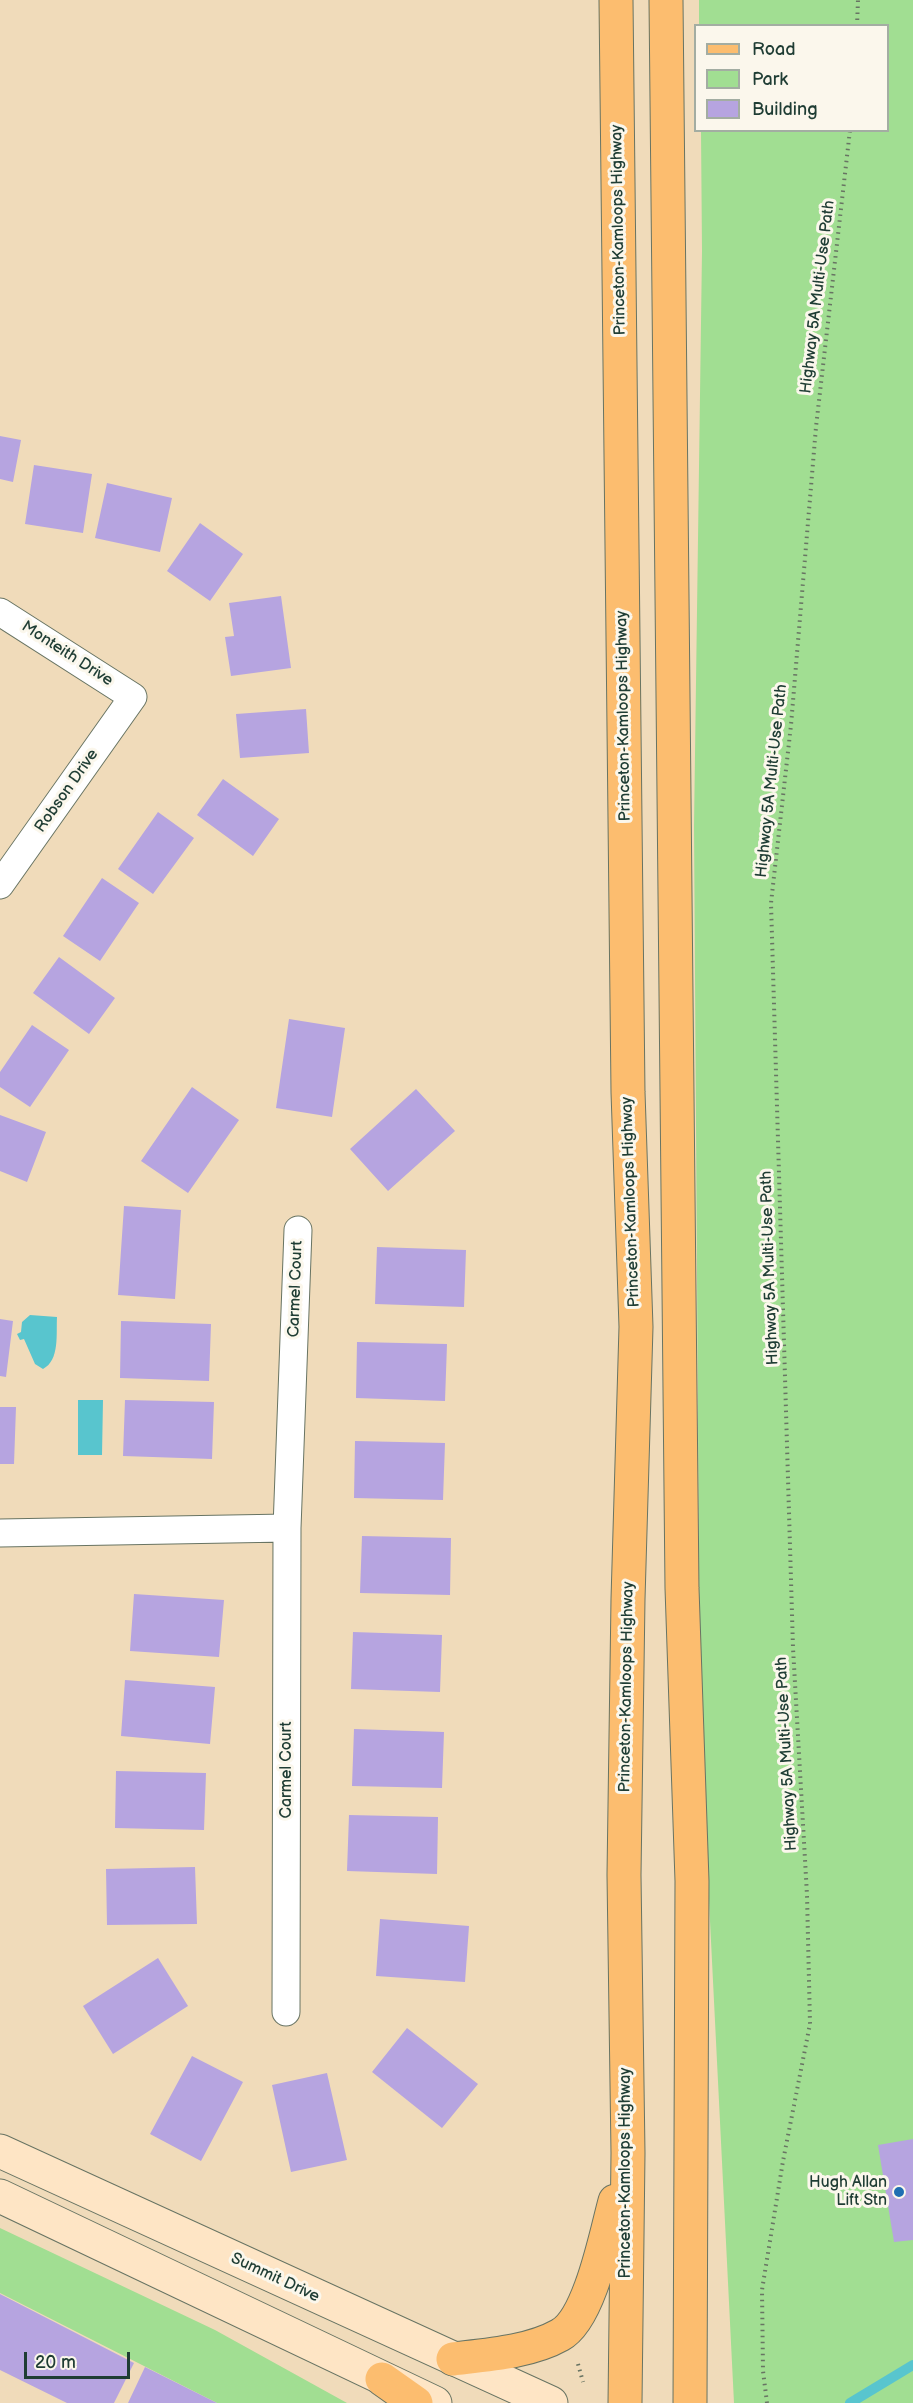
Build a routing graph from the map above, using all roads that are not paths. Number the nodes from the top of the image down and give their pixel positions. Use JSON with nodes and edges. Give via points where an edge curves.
{"nodes":[{"id":1,"x":616,"y":0,"type":"edge"},
{"id":2,"x":666,"y":0,"type":"edge"},
{"id":3,"x":0,"y":612,"type":"edge"},
{"id":4,"x":133,"y":697,"type":"joint"},
{"id":5,"x":0,"y":885,"type":"edge"},
{"id":6,"x":298,"y":1230,"type":"dead end"},
{"id":7,"x":287,"y":1528,"type":"junction"},
{"id":8,"x":0,"y":1533,"type":"edge"},
{"id":9,"x":286,"y":2013,"type":"dead end"},
{"id":10,"x":0,"y":2151,"type":"edge"},
{"id":11,"x":628,"y":2153,"type":"junction"},
{"id":12,"x":0,"y":2196,"type":"edge"},
{"id":13,"x":453,"y":2359,"type":"junction"},
{"id":14,"x":381,"y":2379,"type":"junction"},
{"id":15,"x":416,"y":2403,"type":"edge"},
{"id":16,"x":435,"y":2403,"type":"edge"},
{"id":17,"x":551,"y":2403,"type":"edge"},
{"id":18,"x":625,"y":2403,"type":"edge"},
{"id":19,"x":690,"y":2403,"type":"edge"}],
"edges":[{"from":1,"to":11,"type":"main road","name":"Princeton-Kamloops Highway","via":[[628,1092],[636,1327],[624,1875]]},
{"from":2,"to":19,"type":"main road","via":[[682,1588],[692,1881]]},
{"from":3,"to":4,"type":"street","name":"Monteith Drive"},
{"from":4,"to":5,"type":"street","name":"Robson Drive"},
{"from":6,"to":7,"type":"street","name":"Carmel Court"},
{"from":7,"to":8,"type":"street"},
{"from":7,"to":9,"type":"street","name":"Carmel Court"},
{"from":10,"to":13,"type":"main road","name":"Summit Drive"},
{"from":11,"to":13,"type":"main road","via":[[585,2306],[562,2335],[510,2353]]},
{"from":11,"to":18,"type":"main road","name":"Princeton-Kamloops Highway"},
{"from":12,"to":14,"type":"main road"},
{"from":13,"to":17,"type":"main road","name":"Summit Drive"},
{"from":14,"to":15,"type":"main road"},
{"from":14,"to":16,"type":"main road"}]}
